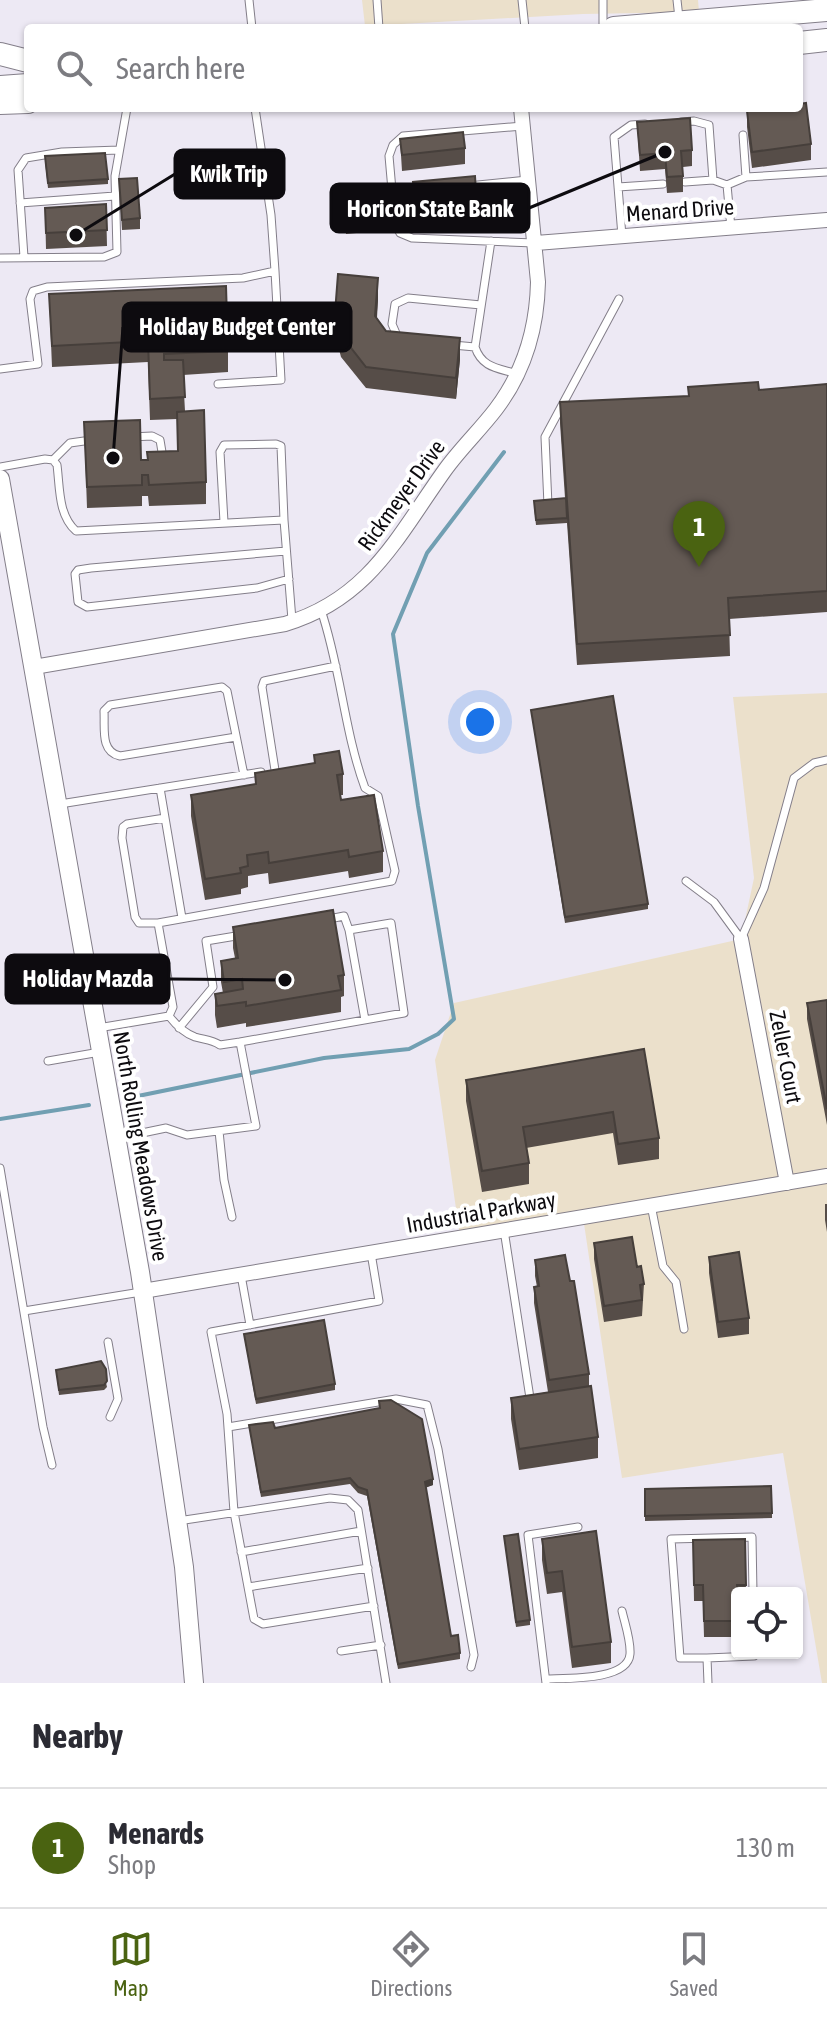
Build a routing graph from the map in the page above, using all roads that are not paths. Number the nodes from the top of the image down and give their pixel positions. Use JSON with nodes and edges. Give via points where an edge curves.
{"nodes":[{"id":1,"x":249,"y":0,"type":"edge"},
{"id":2,"x":377,"y":0,"type":"edge"},
{"id":3,"x":522,"y":0,"type":"edge"},
{"id":4,"x":603,"y":0,"type":"edge"},
{"id":5,"x":677,"y":0,"type":"edge"},
{"id":6,"x":827,"y":10,"type":"edge"},
{"id":7,"x":252,"y":24,"type":"edge"},
{"id":8,"x":379,"y":24,"type":"edge"},
{"id":9,"x":525,"y":24,"type":"edge"},
{"id":10,"x":603,"y":24,"type":"edge"},
{"id":11,"x":679,"y":24,"type":"edge"},
{"id":12,"x":698,"y":24,"type":"edge"},
{"id":13,"x":827,"y":40,"type":"edge"},
{"id":14,"x":803,"y":43,"type":"edge"},
{"id":15,"x":0,"y":54,"type":"edge"},
{"id":16,"x":24,"y":62,"type":"edge"},
{"id":17,"x":24,"y":64,"type":"edge"},
{"id":18,"x":0,"y":68,"type":"edge"},
{"id":19,"x":24,"y":85,"type":"edge"},
{"id":20,"x":0,"y":87,"type":"edge"},
{"id":21,"x":24,"y":102,"type":"edge"},
{"id":22,"x":0,"y":103,"type":"edge"},
{"id":23,"x":126,"y":112,"type":"edge"},
{"id":24,"x":256,"y":112,"type":"edge"},
{"id":25,"x":521,"y":112,"type":"edge"},
{"id":26,"x":679,"y":122,"type":"edge"},
{"id":27,"x":647,"y":124,"type":"edge"},
{"id":28,"x":523,"y":126,"type":"junction"},
{"id":29,"x":743,"y":135,"type":"dead end"},
{"id":30,"x":119,"y":150,"type":"junction"},
{"id":31,"x":827,"y":172,"type":"edge"},
{"id":32,"x":746,"y":177,"type":"junction"},
{"id":33,"x":529,"y":180,"type":"junction"},
{"id":34,"x":713,"y":180,"type":"junction"},
{"id":35,"x":685,"y":182,"type":"edge"},
{"id":36,"x":663,"y":184,"type":"edge"},
{"id":37,"x":727,"y":185,"type":"junction"},
{"id":38,"x":453,"y":187,"type":"edge"},
{"id":39,"x":618,"y":187,"type":"junction"},
{"id":40,"x":422,"y":190,"type":"edge"},
{"id":41,"x":392,"y":193,"type":"junction"},
{"id":42,"x":115,"y":196,"type":"junction"},
{"id":43,"x":20,"y":203,"type":"junction"},
{"id":44,"x":827,"y":220,"type":"edge"},
{"id":45,"x":731,"y":228,"type":"junction"},
{"id":46,"x":622,"y":236,"type":"junction"},
{"id":47,"x":491,"y":241,"type":"junction"},
{"id":48,"x":536,"y":243,"type":"junction"},
{"id":49,"x":24,"y":257,"type":"junction"},
{"id":50,"x":0,"y":258,"type":"edge"},
{"id":51,"x":275,"y":271,"type":"junction"},
{"id":52,"x":619,"y":299,"type":"dead end"},
{"id":53,"x":481,"y":305,"type":"junction"},
{"id":54,"x":414,"y":341,"type":"edge"},
{"id":55,"x":445,"y":344,"type":"edge"},
{"id":56,"x":475,"y":347,"type":"junction"},
{"id":57,"x":0,"y":369,"type":"edge"},
{"id":58,"x":517,"y":374,"type":"junction"},
{"id":59,"x":218,"y":384,"type":"dead end"},
{"id":60,"x":123,"y":438,"type":"edge"},
{"id":61,"x":94,"y":440,"type":"edge"},
{"id":62,"x":53,"y":460,"type":"junction"},
{"id":63,"x":163,"y":460,"type":"edge"},
{"id":64,"x":0,"y":467,"type":"edge"},
{"id":65,"x":0,"y":479,"type":"edge"},
{"id":66,"x":548,"y":505,"type":"edge"},
{"id":67,"x":284,"y":520,"type":"junction"},
{"id":68,"x":224,"y":522,"type":"junction"},
{"id":69,"x":6,"y":548,"type":"edge"},
{"id":70,"x":286,"y":551,"type":"junction"},
{"id":71,"x":289,"y":579,"type":"junction"},
{"id":72,"x":321,"y":610,"type":"junction"},
{"id":73,"x":292,"y":622,"type":"junction"},
{"id":74,"x":336,"y":666,"type":"junction"},
{"id":75,"x":34,"y":667,"type":"junction"},
{"id":76,"x":236,"y":737,"type":"junction"},
{"id":77,"x":827,"y":760,"type":"edge"},
{"id":78,"x":291,"y":768,"type":"edge"},
{"id":79,"x":275,"y":770,"type":"junction"},
{"id":80,"x":244,"y":775,"type":"junction"},
{"id":81,"x":160,"y":788,"type":"junction"},
{"id":82,"x":58,"y":804,"type":"junction"},
{"id":83,"x":165,"y":818,"type":"junction"},
{"id":84,"x":686,"y":881,"type":"dead end"},
{"id":85,"x":182,"y":918,"type":"junction"},
{"id":86,"x":313,"y":922,"type":"edge"},
{"id":87,"x":158,"y":923,"type":"junction"},
{"id":88,"x":349,"y":930,"type":"junction"},
{"id":89,"x":252,"y":933,"type":"edge"},
{"id":90,"x":741,"y":939,"type":"junction"},
{"id":91,"x":169,"y":1016,"type":"junction"},
{"id":92,"x":365,"y":1020,"type":"junction"},
{"id":93,"x":179,"y":1028,"type":"junction"},
{"id":94,"x":96,"y":1029,"type":"junction"},
{"id":95,"x":240,"y":1042,"type":"junction"},
{"id":96,"x":100,"y":1052,"type":"junction"},
{"id":97,"x":48,"y":1061,"type":"dead end"},
{"id":98,"x":219,"y":1131,"type":"junction"},
{"id":99,"x":116,"y":1138,"type":"junction"},
{"id":100,"x":0,"y":1168,"type":"edge"},
{"id":101,"x":827,"y":1176,"type":"edge"},
{"id":102,"x":787,"y":1183,"type":"junction"},
{"id":103,"x":651,"y":1205,"type":"junction"},
{"id":104,"x":232,"y":1217,"type":"dead end"},
{"id":105,"x":504,"y":1230,"type":"junction"},
{"id":106,"x":371,"y":1252,"type":"junction"},
{"id":107,"x":241,"y":1275,"type":"junction"},
{"id":108,"x":143,"y":1291,"type":"junction"},
{"id":109,"x":24,"y":1311,"type":"junction"},
{"id":110,"x":250,"y":1325,"type":"junction"},
{"id":111,"x":684,"y":1329,"type":"dead end"},
{"id":112,"x":108,"y":1342,"type":"dead end"},
{"id":113,"x":530,"y":1398,"type":"edge"},
{"id":114,"x":110,"y":1417,"type":"dead end"},
{"id":115,"x":228,"y":1427,"type":"junction"},
{"id":116,"x":52,"y":1465,"type":"dead end"},
{"id":117,"x":234,"y":1512,"type":"junction"},
{"id":118,"x":178,"y":1521,"type":"junction"},
{"id":119,"x":578,"y":1527,"type":"dead end"},
{"id":120,"x":361,"y":1531,"type":"junction"},
{"id":121,"x":241,"y":1552,"type":"junction"},
{"id":122,"x":368,"y":1568,"type":"junction"},
{"id":123,"x":248,"y":1587,"type":"junction"},
{"id":124,"x":753,"y":1587,"type":"edge"},
{"id":125,"x":374,"y":1606,"type":"junction"},
{"id":126,"x":622,"y":1611,"type":"dead end"},
{"id":127,"x":381,"y":1645,"type":"junction"},
{"id":128,"x":341,"y":1651,"type":"dead end"},
{"id":129,"x":731,"y":1657,"type":"edge"},
{"id":130,"x":707,"y":1658,"type":"junction"},
{"id":131,"x":471,"y":1667,"type":"dead end"},
{"id":132,"x":546,"y":1681,"type":"edge"},
{"id":133,"x":194,"y":1683,"type":"edge"},
{"id":134,"x":386,"y":1683,"type":"edge"},
{"id":135,"x":708,"y":1683,"type":"edge"}],
"edges":[{"from":1,"to":7,"type":"lane"},
{"from":2,"to":8,"type":"lane"},
{"from":3,"to":9,"type":"lane"},
{"from":4,"to":10,"type":"lane"},
{"from":5,"to":11,"type":"lane"},
{"from":6,"to":12,"type":"main road"},
{"from":13,"to":14,"type":"main road"},
{"from":15,"to":16,"type":"main road"},
{"from":17,"to":18,"type":"main road"},
{"from":19,"to":20,"type":"main road"},
{"from":21,"to":22,"type":"main road"},
{"from":23,"to":30,"type":"lane"},
{"from":24,"to":51,"type":"lane"},
{"from":25,"to":28,"type":"street","name":"Rickmeyer Drive"},
{"from":26,"to":34,"type":"lane","via":[[709,125]]},
{"from":27,"to":39,"type":"lane","via":[[631,125],[614,137]]},
{"from":28,"to":33,"type":"street","name":"Rickmeyer Drive"},
{"from":28,"to":41,"type":"lane","via":[[403,136],[389,156]]},
{"from":29,"to":32,"type":"lane"},
{"from":30,"to":42,"type":"lane"},
{"from":30,"to":43,"type":"lane","via":[[26,158],[18,170]]},
{"from":31,"to":32,"type":"lane"},
{"from":32,"to":37,"type":"lane"},
{"from":33,"to":38,"type":"lane"},
{"from":33,"to":48,"type":"street","name":"Rickmeyer Drive"},
{"from":34,"to":35,"type":"lane"},
{"from":34,"to":37,"type":"lane"},
{"from":36,"to":39,"type":"lane"},
{"from":37,"to":45,"type":"lane"},
{"from":39,"to":46,"type":"lane"},
{"from":40,"to":41,"type":"lane"},
{"from":41,"to":47,"type":"lane","via":[[400,233]]},
{"from":42,"to":43,"type":"lane"},
{"from":42,"to":49,"type":"lane","via":[[117,252],[104,257]]},
{"from":43,"to":49,"type":"lane"},
{"from":44,"to":45,"type":"street","name":"Menard Drive"},
{"from":45,"to":46,"type":"street","name":"Menard Drive"},
{"from":46,"to":48,"type":"street","name":"Menard Drive"},
{"from":47,"to":48,"type":"lane"},
{"from":47,"to":53,"type":"lane"},
{"from":48,"to":58,"type":"street","name":"Rickmeyer Drive","via":[[536,311]]},
{"from":49,"to":50,"type":"lane"},
{"from":51,"to":57,"type":"lane","via":[[243,278],[33,291],[38,364]]},
{"from":51,"to":59,"type":"lane","via":[[281,380]]},
{"from":52,"to":66,"type":"lane","via":[[545,437]]},
{"from":53,"to":54,"type":"lane","via":[[399,300],[393,314],[395,334]]},
{"from":53,"to":56,"type":"lane"},
{"from":55,"to":56,"type":"lane"},
{"from":56,"to":58,"type":"lane","via":[[486,365]]},
{"from":58,"to":72,"type":"street","name":"Rickmeyer Drive","via":[[384,559],[361,583]]},
{"from":60,"to":63,"type":"lane","via":[[160,440]]},
{"from":61,"to":62,"type":"lane","via":[[70,443]]},
{"from":62,"to":64,"type":"lane"},
{"from":62,"to":68,"type":"lane","via":[[62,511],[76,531]]},
{"from":65,"to":69,"type":"main road","name":"North Rolling Meadows Drive"},
{"from":67,"to":68,"type":"lane"},
{"from":67,"to":68,"type":"lane","via":[[281,446],[224,445]]},
{"from":67,"to":70,"type":"lane"},
{"from":69,"to":75,"type":"main road","name":"North Rolling Meadows Drive"},
{"from":70,"to":71,"type":"lane"},
{"from":70,"to":71,"type":"lane","via":[[78,570],[78,602],[87,607],[257,588]]},
{"from":71,"to":73,"type":"lane"},
{"from":72,"to":73,"type":"street","name":"Rickmeyer Drive"},
{"from":72,"to":74,"type":"lane"},
{"from":73,"to":75,"type":"street","name":"Rickmeyer Drive"},
{"from":74,"to":79,"type":"lane","via":[[264,681]]},
{"from":74,"to":85,"type":"lane","via":[[354,758],[365,788],[378,796],[395,871],[392,881]]},
{"from":75,"to":82,"type":"main road","name":"North Rolling Meadows Drive"},
{"from":76,"to":76,"type":"lane","via":[[222,687],[110,705],[104,711],[106,747],[120,756]]},
{"from":76,"to":80,"type":"lane"},
{"from":77,"to":90,"type":"lane","via":[[794,778],[764,888]]},
{"from":78,"to":79,"type":"lane"},
{"from":79,"to":80,"type":"lane"},
{"from":80,"to":81,"type":"lane"},
{"from":81,"to":82,"type":"lane"},
{"from":81,"to":83,"type":"lane"},
{"from":82,"to":94,"type":"main road","name":"North Rolling Meadows Drive"},
{"from":83,"to":85,"type":"lane"},
{"from":83,"to":87,"type":"lane","via":[[127,824],[122,838],[135,917],[139,923]]},
{"from":84,"to":90,"type":"lane","via":[[714,902]]},
{"from":85,"to":87,"type":"lane"},
{"from":86,"to":88,"type":"lane","via":[[344,916]]},
{"from":87,"to":91,"type":"lane","via":[[173,1007]]},
{"from":88,"to":92,"type":"lane"},
{"from":88,"to":92,"type":"lane","via":[[391,923],[404,1013]]},
{"from":89,"to":93,"type":"lane","via":[[206,941],[213,987]]},
{"from":90,"to":102,"type":"street","name":"Zeller Court"},
{"from":91,"to":93,"type":"lane"},
{"from":91,"to":94,"type":"lane"},
{"from":92,"to":95,"type":"lane"},
{"from":93,"to":95,"type":"lane","via":[[220,1045]]},
{"from":94,"to":96,"type":"main road","name":"North Rolling Meadows Drive"},
{"from":95,"to":98,"type":"lane","via":[[256,1126]]},
{"from":96,"to":97,"type":"lane"},
{"from":96,"to":99,"type":"main road","name":"North Rolling Meadows Drive"},
{"from":98,"to":99,"type":"lane","via":[[187,1135],[166,1128]]},
{"from":98,"to":104,"type":"lane"},
{"from":99,"to":108,"type":"main road","name":"North Rolling Meadows Drive"},
{"from":100,"to":109,"type":"lane"},
{"from":101,"to":102,"type":"street","name":"Industrial Parkway"},
{"from":102,"to":103,"type":"street","name":"Industrial Parkway"},
{"from":103,"to":105,"type":"street","name":"Industrial Parkway"},
{"from":103,"to":111,"type":"lane","via":[[663,1266],[676,1282]]},
{"from":105,"to":106,"type":"street","name":"Industrial Parkway"},
{"from":105,"to":113,"type":"lane"},
{"from":106,"to":107,"type":"street","name":"Industrial Parkway"},
{"from":106,"to":110,"type":"lane","via":[[379,1301]]},
{"from":107,"to":108,"type":"street","name":"Industrial Parkway"},
{"from":107,"to":110,"type":"lane"},
{"from":108,"to":109,"type":"lane"},
{"from":108,"to":118,"type":"main road","name":"North Rolling Meadows Drive"},
{"from":109,"to":116,"type":"lane"},
{"from":110,"to":115,"type":"lane","via":[[211,1332]]},
{"from":112,"to":114,"type":"lane","via":[[118,1399]]},
{"from":115,"to":117,"type":"lane"},
{"from":115,"to":131,"type":"lane","via":[[396,1399],[427,1405],[474,1655]]},
{"from":117,"to":118,"type":"lane"},
{"from":117,"to":120,"type":"lane","via":[[340,1497],[358,1510]]},
{"from":117,"to":121,"type":"lane"},
{"from":118,"to":133,"type":"main road","name":"North Rolling Meadows Drive"},
{"from":119,"to":132,"type":"lane","via":[[528,1535]]},
{"from":120,"to":121,"type":"lane"},
{"from":120,"to":122,"type":"lane"},
{"from":121,"to":123,"type":"lane"},
{"from":122,"to":123,"type":"lane"},
{"from":122,"to":125,"type":"lane"},
{"from":123,"to":125,"type":"lane","via":[[258,1623]]},
{"from":124,"to":130,"type":"lane","via":[[752,1537],[671,1539],[680,1658]]},
{"from":125,"to":127,"type":"lane"},
{"from":126,"to":132,"type":"lane","via":[[630,1656],[624,1667],[598,1676]]},
{"from":127,"to":128,"type":"lane"},
{"from":127,"to":134,"type":"lane"},
{"from":129,"to":130,"type":"lane"},
{"from":130,"to":135,"type":"lane"}]}
